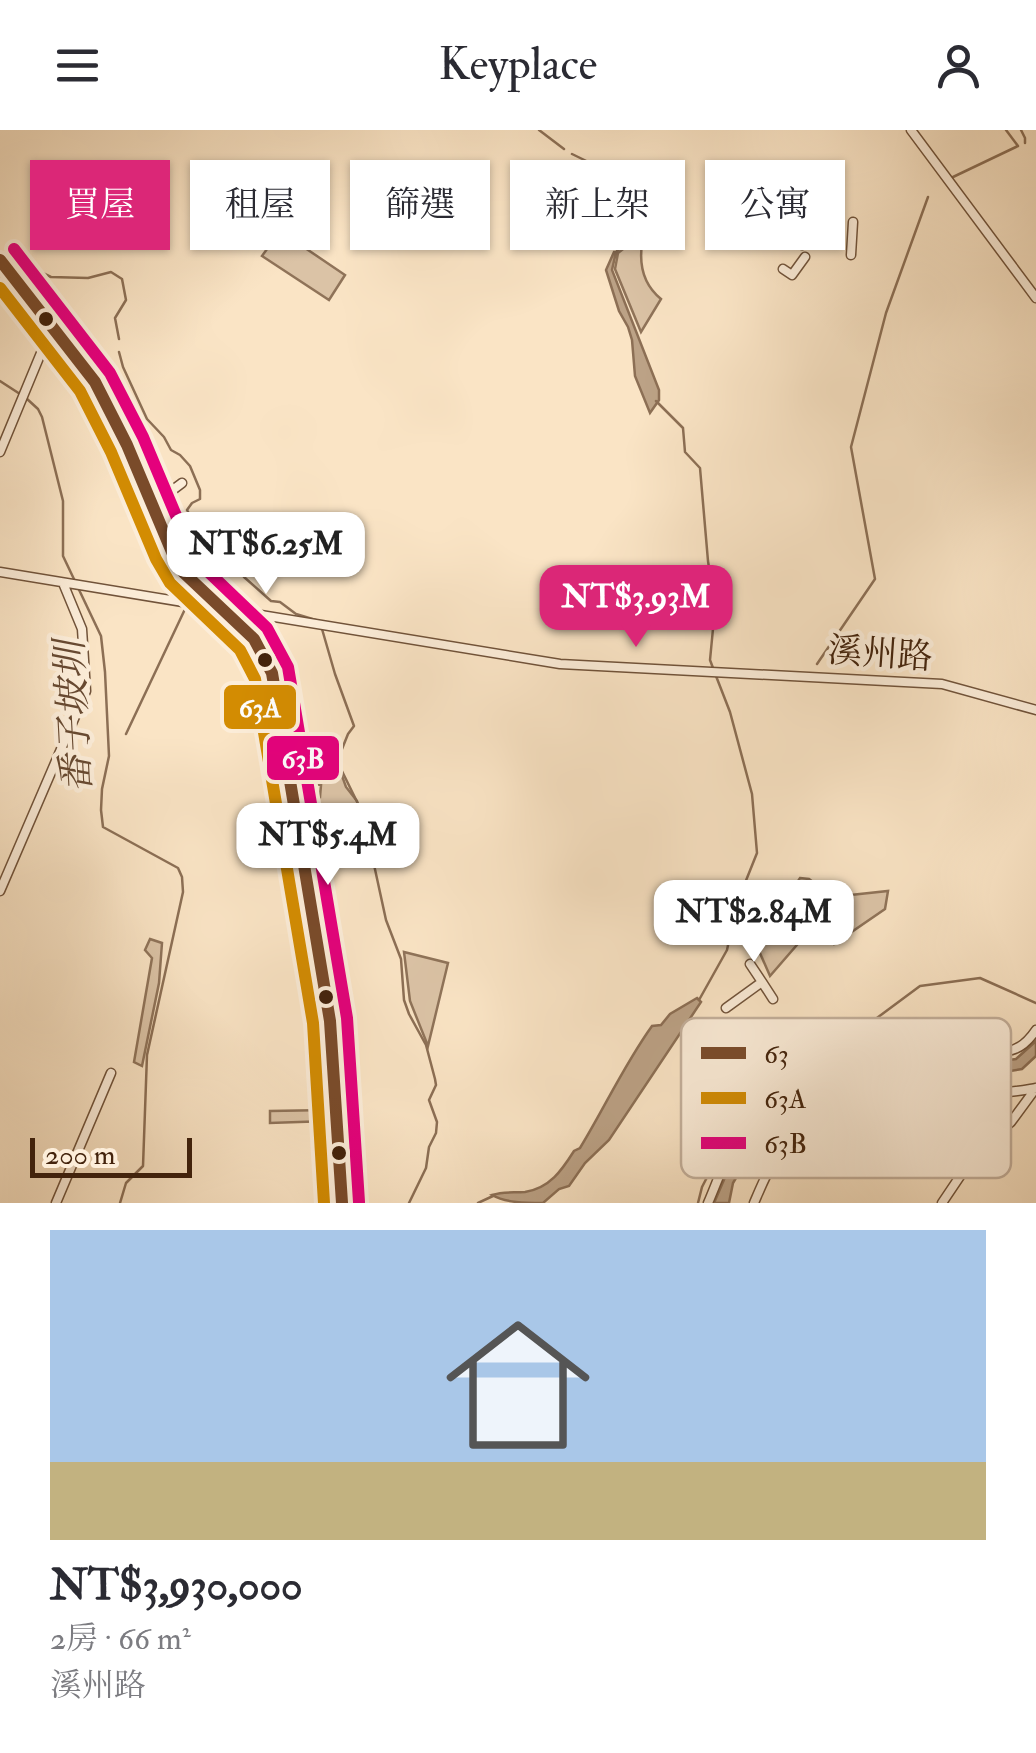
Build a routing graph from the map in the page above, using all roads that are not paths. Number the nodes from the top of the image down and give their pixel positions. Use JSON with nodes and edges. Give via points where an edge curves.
{"nodes":[{"id":1,"x":911,"y":130,"type":"edge"},
{"id":2,"x":854,"y":222,"type":"dead end"},
{"id":3,"x":851,"y":255,"type":"dead end"},
{"id":4,"x":805,"y":257,"type":"dead end"},
{"id":5,"x":0,"y":260,"type":"edge"},
{"id":6,"x":783,"y":270,"type":"dead end"},
{"id":7,"x":1036,"y":298,"type":"edge"},
{"id":8,"x":54,"y":327,"type":"junction"},
{"id":9,"x":0,"y":452,"type":"edge"},
{"id":10,"x":182,"y":483,"type":"dead end"},
{"id":11,"x":151,"y":501,"type":"junction"},
{"id":12,"x":0,"y":572,"type":"edge"},
{"id":13,"x":63,"y":583,"type":"junction"},
{"id":14,"x":223,"y":610,"type":"junction"},
{"id":15,"x":1036,"y":710,"type":"edge"},
{"id":16,"x":0,"y":891,"type":"edge"},
{"id":17,"x":750,"y":964,"type":"dead end"},
{"id":18,"x":762,"y":982,"type":"junction"},
{"id":19,"x":773,"y":998,"type":"dead end"},
{"id":20,"x":726,"y":1008,"type":"dead end"},
{"id":21,"x":1036,"y":1030,"type":"edge"},
{"id":22,"x":1011,"y":1050,"type":"edge"},
{"id":23,"x":111,"y":1073,"type":"dead end"},
{"id":24,"x":1036,"y":1088,"type":"edge"},
{"id":25,"x":1011,"y":1090,"type":"edge"},
{"id":26,"x":1011,"y":1122,"type":"edge"},
{"id":27,"x":719,"y":1178,"type":"edge"},
{"id":28,"x":766,"y":1178,"type":"edge"},
{"id":29,"x":959,"y":1178,"type":"edge"},
{"id":30,"x":56,"y":1203,"type":"edge"},
{"id":31,"x":342,"y":1203,"type":"edge"},
{"id":32,"x":708,"y":1203,"type":"edge"},
{"id":33,"x":754,"y":1203,"type":"edge"},
{"id":34,"x":942,"y":1203,"type":"edge"}],
"edges":[{"from":1,"to":7,"type":"street"},
{"from":2,"to":3,"type":"street"},
{"from":4,"to":6,"type":"street","via":[[792,275]]},
{"from":5,"to":8,"type":"main road"},
{"from":8,"to":9,"type":"street"},
{"from":8,"to":11,"type":"main road","via":[[95,382]]},
{"from":10,"to":11,"type":"street"},
{"from":11,"to":14,"type":"main road","via":[[184,573]]},
{"from":12,"to":13,"type":"street"},
{"from":13,"to":14,"type":"street"},
{"from":13,"to":16,"type":"street","via":[[82,628],[86,691]]},
{"from":14,"to":15,"type":"street","name":"溪州路","via":[[560,664],[942,684]]},
{"from":14,"to":31,"type":"main road","via":[[254,639],[276,684],[333,1044]]},
{"from":17,"to":18,"type":"street"},
{"from":18,"to":19,"type":"street"},
{"from":18,"to":20,"type":"street"},
{"from":21,"to":22,"type":"street"},
{"from":23,"to":30,"type":"street"},
{"from":24,"to":25,"type":"street"},
{"from":24,"to":26,"type":"street"},
{"from":27,"to":32,"type":"street"},
{"from":28,"to":33,"type":"street"},
{"from":29,"to":34,"type":"street"}]}
